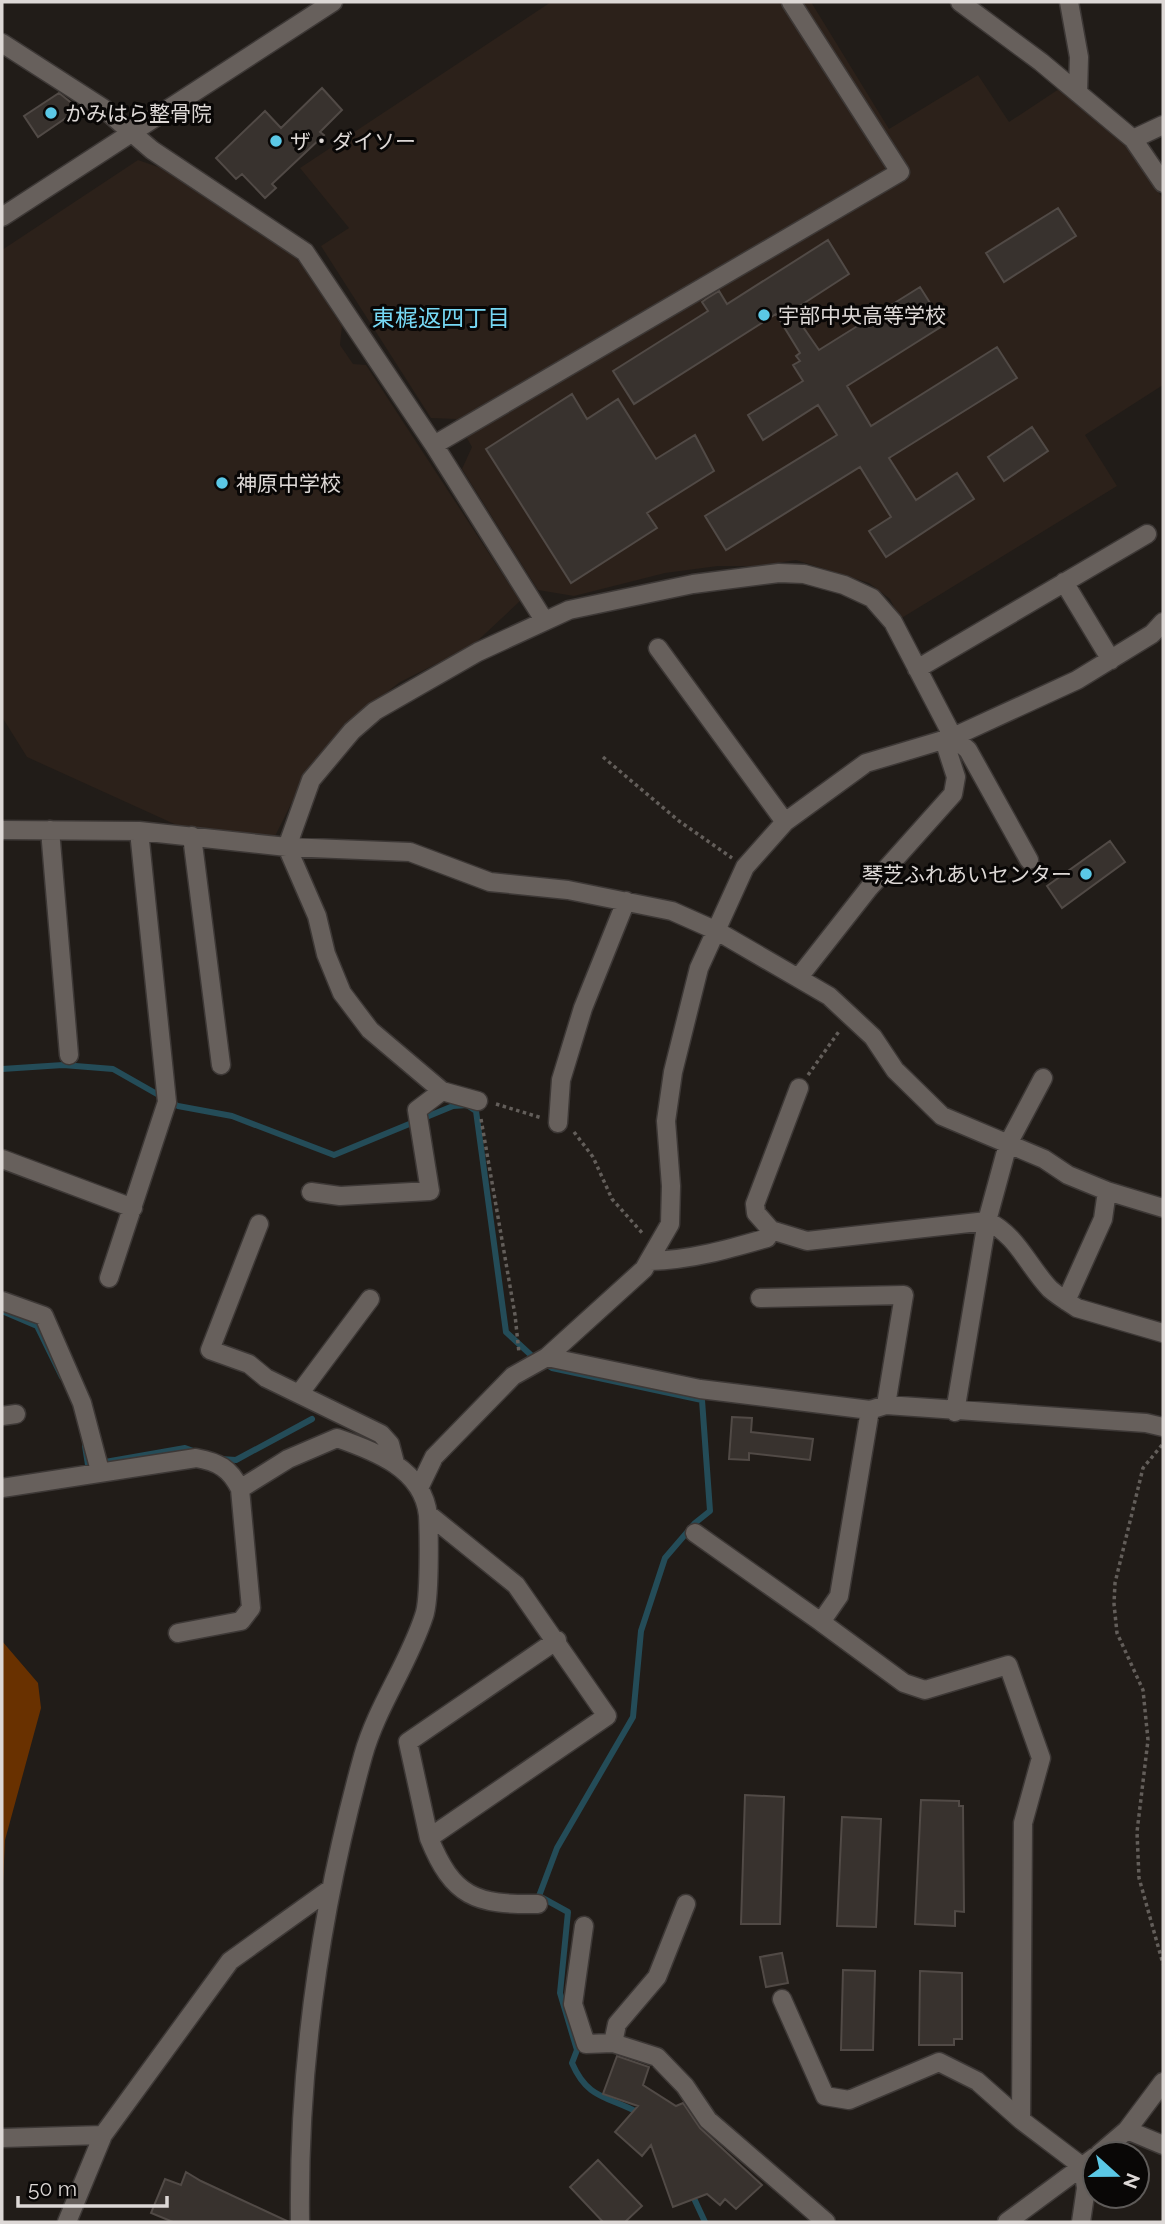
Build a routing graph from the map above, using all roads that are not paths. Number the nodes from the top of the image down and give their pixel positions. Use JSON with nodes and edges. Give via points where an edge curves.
{"nodes":[{"id":1,"x":333,"y":2,"type":"edge"},
{"id":2,"x":791,"y":2,"type":"edge"},
{"id":3,"x":960,"y":2,"type":"edge"},
{"id":4,"x":1069,"y":2,"type":"edge"},
{"id":5,"x":2,"y":43,"type":"edge"},
{"id":6,"x":1078,"y":93,"type":"junction"},
{"id":7,"x":1163,"y":125,"type":"edge"},
{"id":8,"x":131,"y":133,"type":"junction"},
{"id":9,"x":1133,"y":139,"type":"junction"},
{"id":10,"x":1163,"y":183,"type":"edge"},
{"id":11,"x":2,"y":217,"type":"edge"},
{"id":12,"x":434,"y":444,"type":"junction"},
{"id":13,"x":1147,"y":534,"type":"dead end"},
{"id":14,"x":1064,"y":582,"type":"junction"},
{"id":15,"x":544,"y":620,"type":"junction"},
{"id":16,"x":1163,"y":622,"type":"edge"},
{"id":17,"x":658,"y":648,"type":"dead end"},
{"id":18,"x":1111,"y":660,"type":"junction"},
{"id":19,"x":918,"y":668,"type":"junction"},
{"id":20,"x":949,"y":739,"type":"junction"},
{"id":21,"x":785,"y":822,"type":"junction"},
{"id":22,"x":50,"y":830,"type":"junction"},
{"id":23,"x":2,"y":831,"type":"edge"},
{"id":24,"x":139,"y":831,"type":"junction"},
{"id":25,"x":192,"y":836,"type":"junction"},
{"id":26,"x":287,"y":847,"type":"junction"},
{"id":27,"x":1029,"y":860,"type":"dead end"},
{"id":28,"x":626,"y":901,"type":"junction"},
{"id":29,"x":717,"y":931,"type":"junction"},
{"id":30,"x":799,"y":977,"type":"junction"},
{"id":31,"x":69,"y":1055,"type":"dead end"},
{"id":32,"x":221,"y":1065,"type":"dead end"},
{"id":33,"x":1043,"y":1079,"type":"dead end"},
{"id":34,"x":799,"y":1088,"type":"road end"},
{"id":35,"x":442,"y":1091,"type":"junction"},
{"id":36,"x":478,"y":1101,"type":"road end"},
{"id":37,"x":558,"y":1123,"type":"road end"},
{"id":38,"x":1008,"y":1144,"type":"junction"},
{"id":39,"x":2,"y":1159,"type":"edge"},
{"id":40,"x":1107,"y":1191,"type":"junction"},
{"id":41,"x":311,"y":1192,"type":"dead end"},
{"id":42,"x":133,"y":1208,"type":"junction"},
{"id":43,"x":1163,"y":1208,"type":"edge"},
{"id":44,"x":987,"y":1222,"type":"junction"},
{"id":45,"x":259,"y":1224,"type":"dead end"},
{"id":46,"x":771,"y":1230,"type":"junction"},
{"id":47,"x":653,"y":1255,"type":"junction"},
{"id":48,"x":110,"y":1278,"type":"dead end"},
{"id":49,"x":760,"y":1298,"type":"dead end"},
{"id":50,"x":370,"y":1299,"type":"dead end"},
{"id":51,"x":2,"y":1301,"type":"edge"},
{"id":52,"x":1066,"y":1301,"type":"junction"},
{"id":53,"x":1163,"y":1333,"type":"edge"},
{"id":54,"x":547,"y":1357,"type":"junction"},
{"id":55,"x":299,"y":1394,"type":"junction"},
{"id":56,"x":878,"y":1408,"type":"junction"},
{"id":57,"x":955,"y":1412,"type":"junction"},
{"id":58,"x":1163,"y":1427,"type":"edge"},
{"id":59,"x":395,"y":1463,"type":"junction"},
{"id":60,"x":100,"y":1471,"type":"junction"},
{"id":61,"x":2,"y":1488,"type":"edge"},
{"id":62,"x":419,"y":1488,"type":"junction"},
{"id":63,"x":240,"y":1489,"type":"junction"},
{"id":64,"x":428,"y":1514,"type":"junction"},
{"id":65,"x":695,"y":1533,"type":"dead end"},
{"id":66,"x":821,"y":1622,"type":"junction"},
{"id":67,"x":178,"y":1633,"type":"dead end"},
{"id":68,"x":557,"y":1640,"type":"junction"},
{"id":69,"x":429,"y":1838,"type":"junction"},
{"id":70,"x":329,"y":1890,"type":"junction"},
{"id":71,"x":538,"y":1904,"type":"dead end"},
{"id":72,"x":686,"y":1904,"type":"dead end"},
{"id":73,"x":584,"y":1926,"type":"dead end"},
{"id":74,"x":782,"y":1999,"type":"dead end"},
{"id":75,"x":613,"y":2043,"type":"junction"},
{"id":76,"x":1163,"y":2082,"type":"edge"},
{"id":77,"x":1021,"y":2120,"type":"junction"},
{"id":78,"x":1127,"y":2130,"type":"junction"},
{"id":79,"x":103,"y":2135,"type":"junction"},
{"id":80,"x":2,"y":2138,"type":"edge"},
{"id":81,"x":1115,"y":2140,"type":"edge"},
{"id":82,"x":1163,"y":2145,"type":"edge"},
{"id":83,"x":1081,"y":2157,"type":"edge"},
{"id":84,"x":1081,"y":2168,"type":"edge"},
{"id":85,"x":67,"y":2222,"type":"edge"},
{"id":86,"x":300,"y":2222,"type":"edge"},
{"id":87,"x":827,"y":2222,"type":"edge"},
{"id":88,"x":1007,"y":2222,"type":"edge"}],
"edges":[{"from":1,"to":8,"type":"street"},
{"from":2,"to":12,"type":"street","via":[[900,172]]},
{"from":3,"to":6,"type":"street"},
{"from":4,"to":6,"type":"street","via":[[1079,57]]},
{"from":5,"to":8,"type":"street","via":[[103,108]]},
{"from":6,"to":9,"type":"street"},
{"from":7,"to":9,"type":"street"},
{"from":8,"to":11,"type":"street"},
{"from":8,"to":12,"type":"street","via":[[305,252]]},
{"from":9,"to":10,"type":"street"},
{"from":12,"to":15,"type":"street"},
{"from":13,"to":14,"type":"street"},
{"from":14,"to":18,"type":"street"},
{"from":14,"to":19,"type":"street"},
{"from":15,"to":19,"type":"street","via":[[590,604],[693,584],[804,574],[872,598],[893,622]]},
{"from":15,"to":26,"type":"street","via":[[427,678],[352,731],[311,780]]},
{"from":16,"to":18,"type":"street"},
{"from":17,"to":21,"type":"street"},
{"from":18,"to":20,"type":"street"},
{"from":19,"to":20,"type":"street"},
{"from":20,"to":21,"type":"street","via":[[866,763]]},
{"from":20,"to":27,"type":"street","via":[[968,750]]},
{"from":20,"to":30,"type":"street","via":[[956,778],[953,794],[869,888]]},
{"from":21,"to":29,"type":"street","via":[[745,867]]},
{"from":22,"to":23,"type":"street"},
{"from":22,"to":24,"type":"street"},
{"from":22,"to":31,"type":"street"},
{"from":24,"to":25,"type":"street"},
{"from":24,"to":42,"type":"street","via":[[167,1102]]},
{"from":25,"to":26,"type":"street"},
{"from":25,"to":32,"type":"street"},
{"from":26,"to":28,"type":"street","via":[[410,852],[490,882]]},
{"from":26,"to":35,"type":"street","via":[[317,916],[342,993],[370,1030]]},
{"from":28,"to":29,"type":"street","via":[[672,911]]},
{"from":28,"to":37,"type":"street","via":[[564,1068]]},
{"from":29,"to":30,"type":"street"},
{"from":29,"to":47,"type":"street","via":[[699,968],[673,1072],[666,1121],[670,1224]]},
{"from":30,"to":38,"type":"street","via":[[851,1015],[895,1070],[942,1116]]},
{"from":33,"to":38,"type":"street"},
{"from":34,"to":46,"type":"street","via":[[755,1204],[756,1213]]},
{"from":35,"to":36,"type":"street"},
{"from":35,"to":41,"type":"street","via":[[417,1110],[430,1191],[340,1196]]},
{"from":38,"to":40,"type":"street"},
{"from":38,"to":44,"type":"street"},
{"from":39,"to":42,"type":"street"},
{"from":40,"to":43,"type":"street"},
{"from":40,"to":52,"type":"street","via":[[1103,1219]]},
{"from":42,"to":48,"type":"street"},
{"from":44,"to":46,"type":"street","via":[[807,1241]]},
{"from":44,"to":52,"type":"street","via":[[1004,1229],[1051,1289]]},
{"from":44,"to":57,"type":"street"},
{"from":45,"to":55,"type":"street","via":[[210,1350],[249,1364]]},
{"from":46,"to":47,"type":"street","via":[[767,1238],[717,1253],[674,1261]]},
{"from":47,"to":54,"type":"street"},
{"from":49,"to":56,"type":"street","via":[[904,1295]]},
{"from":50,"to":55,"type":"street"},
{"from":51,"to":60,"type":"street","via":[[44,1316],[82,1403]]},
{"from":52,"to":53,"type":"street"},
{"from":54,"to":56,"type":"street","via":[[699,1390]]},
{"from":54,"to":62,"type":"street","via":[[513,1376],[434,1457]]},
{"from":55,"to":59,"type":"street","via":[[381,1434],[390,1444]]},
{"from":56,"to":57,"type":"street"},
{"from":56,"to":66,"type":"street","via":[[839,1596]]},
{"from":57,"to":58,"type":"street"},
{"from":59,"to":62,"type":"street"},
{"from":59,"to":63,"type":"street","via":[[337,1438],[288,1459]]},
{"from":60,"to":61,"type":"street"},
{"from":60,"to":63,"type":"street","via":[[196,1458],[232,1471]]},
{"from":62,"to":64,"type":"street"},
{"from":63,"to":67,"type":"street","via":[[251,1608],[241,1621]]},
{"from":64,"to":68,"type":"street","via":[[516,1585]]},
{"from":64,"to":70,"type":"street","via":[[426,1612],[364,1754]]},
{"from":65,"to":66,"type":"street"},
{"from":66,"to":77,"type":"street","via":[[904,1683],[925,1690],[1008,1665],[1041,1758],[1023,1823]]},
{"from":68,"to":69,"type":"street","via":[[408,1742]]},
{"from":68,"to":69,"type":"street","via":[[607,1716]]},
{"from":69,"to":71,"type":"street","via":[[451,1881],[465,1892],[498,1903]]},
{"from":70,"to":79,"type":"street","via":[[230,1961]]},
{"from":70,"to":86,"type":"street","via":[[307,2069]]},
{"from":72,"to":75,"type":"street","via":[[657,1977],[617,2024]]},
{"from":73,"to":75,"type":"street","via":[[573,2004],[586,2044]]},
{"from":74,"to":77,"type":"street","via":[[825,2096],[849,2100],[939,2062],[977,2081]]},
{"from":75,"to":87,"type":"street","via":[[657,2057],[685,2086],[708,2120]]},
{"from":76,"to":78,"type":"street"},
{"from":77,"to":83,"type":"street"},
{"from":78,"to":81,"type":"street"},
{"from":78,"to":82,"type":"street"},
{"from":79,"to":80,"type":"street"},
{"from":79,"to":85,"type":"street"},
{"from":84,"to":88,"type":"street"}]}
